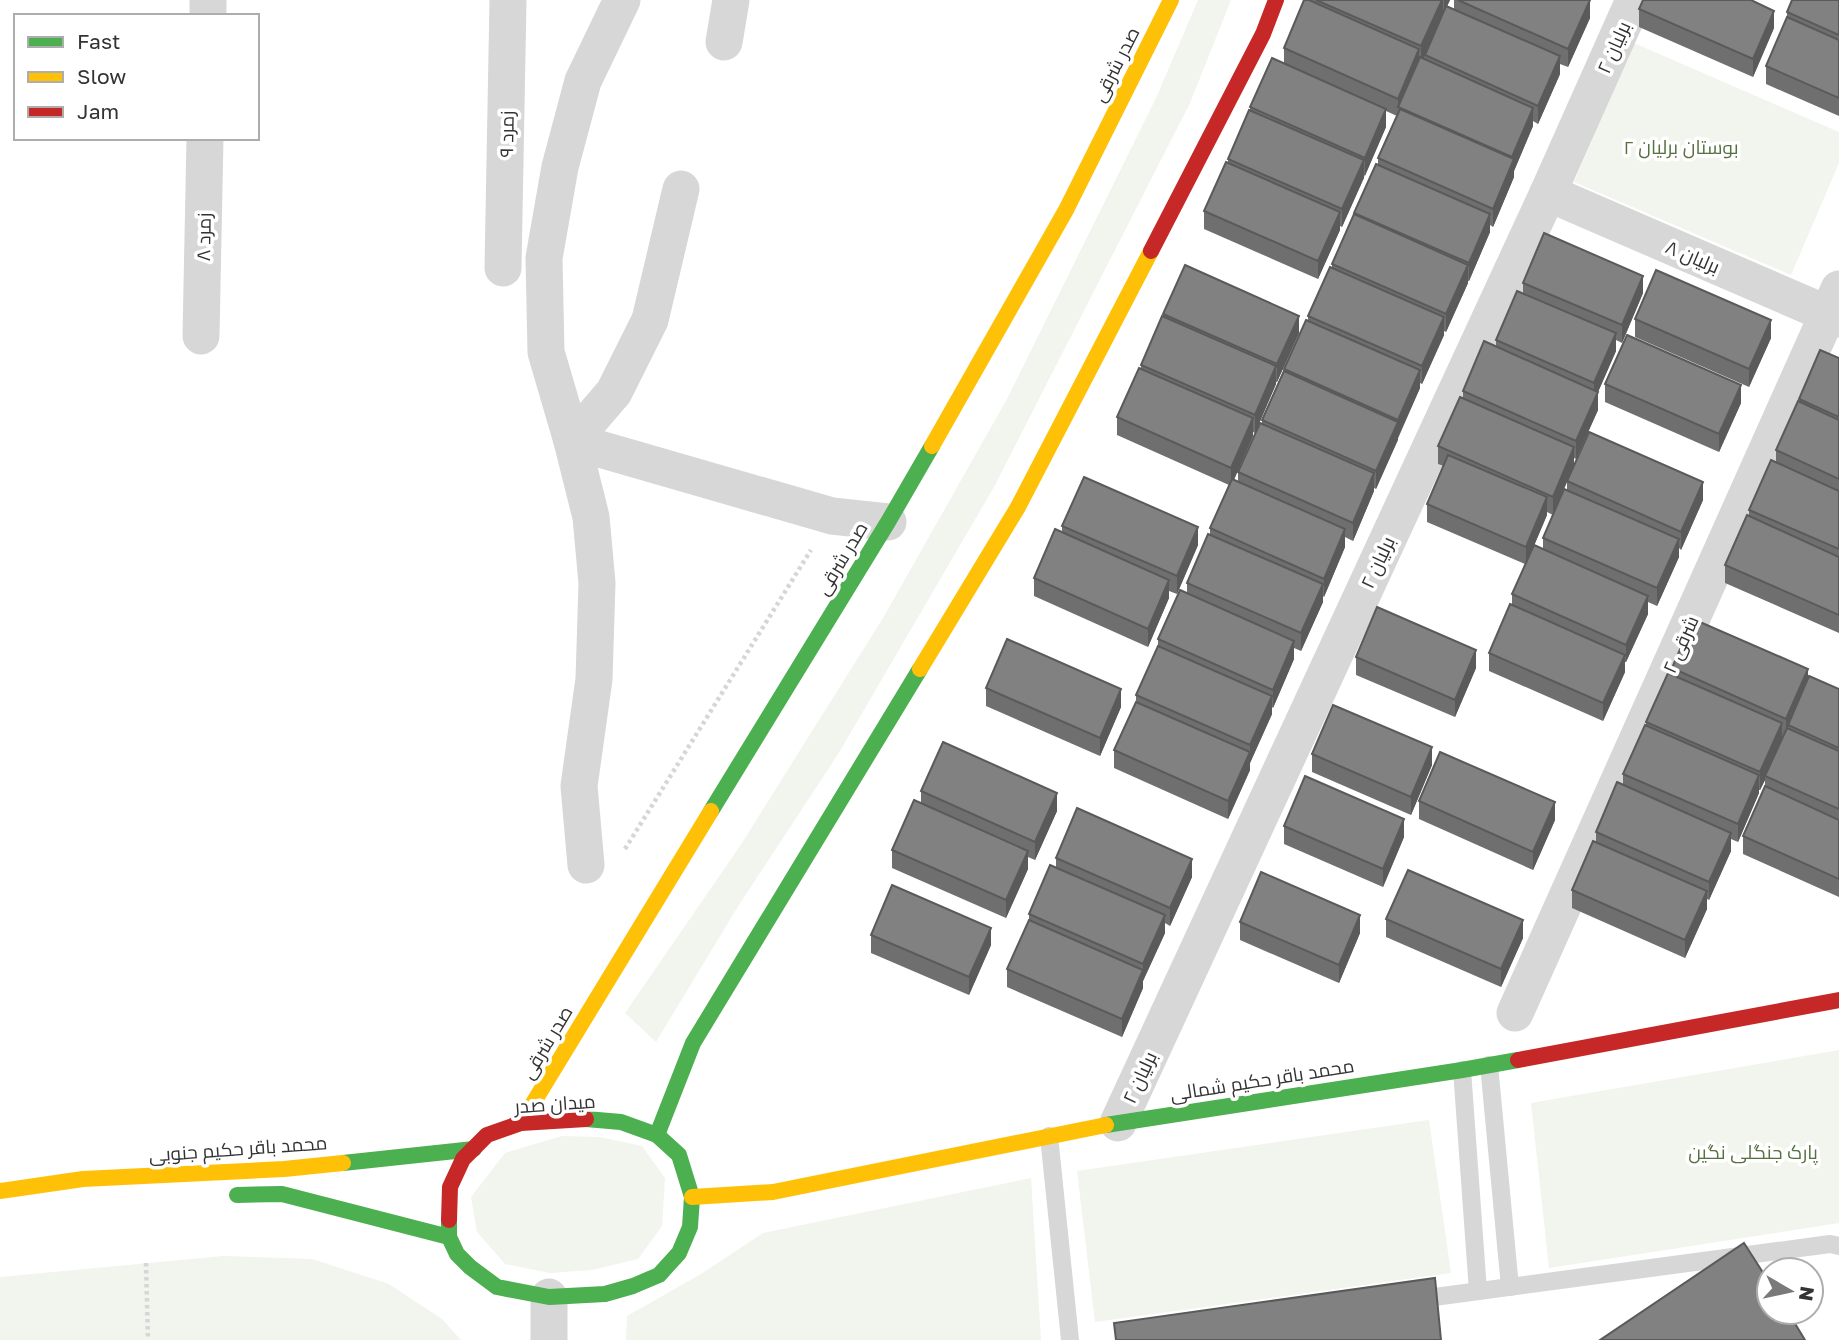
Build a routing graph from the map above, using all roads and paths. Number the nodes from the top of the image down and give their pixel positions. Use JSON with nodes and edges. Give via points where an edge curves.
{"nodes":[{"id":1,"x":508,"y":0,"type":"edge"},
{"id":2,"x":622,"y":0,"type":"edge"},
{"id":3,"x":731,"y":0,"type":"edge"},
{"id":4,"x":1171,"y":0,"type":"edge"},
{"id":5,"x":1276,"y":0,"type":"edge"},
{"id":6,"x":1634,"y":0,"type":"edge"},
{"id":7,"x":724,"y":42,"type":"dead end"},
{"id":8,"x":205,"y":140,"type":"edge"},
{"id":9,"x":681,"y":189,"type":"dead end"},
{"id":10,"x":1548,"y":193,"type":"junction"},
{"id":11,"x":503,"y":268,"type":"dead end"},
{"id":12,"x":1835,"y":308,"type":"edge"},
{"id":13,"x":201,"y":336,"type":"dead end"},
{"id":14,"x":572,"y":441,"type":"junction"},
{"id":15,"x":832,"y":516,"type":"junction"},
{"id":16,"x":888,"y":522,"type":"junction"},
{"id":17,"x":586,"y":865,"type":"joint"},
{"id":18,"x":1839,"y":1000,"type":"edge"},
{"id":19,"x":1516,"y":1013,"type":"dead end"},
{"id":20,"x":1489,"y":1065,"type":"junction"},
{"id":21,"x":1462,"y":1070,"type":"junction"},
{"id":22,"x":521,"y":1123,"type":"junction"},
{"id":23,"x":1118,"y":1123,"type":"junction"},
{"id":24,"x":657,"y":1135,"type":"junction"},
{"id":25,"x":1049,"y":1136,"type":"junction"},
{"id":26,"x":474,"y":1149,"type":"junction"},
{"id":27,"x":2,"y":1191,"type":"edge"},
{"id":28,"x":228,"y":1196,"type":"dead end"},
{"id":29,"x":692,"y":1197,"type":"junction"},
{"id":30,"x":53,"y":1198,"type":"dead end"},
{"id":31,"x":449,"y":1237,"type":"junction"},
{"id":32,"x":1839,"y":1246,"type":"edge"},
{"id":33,"x":146,"y":1263,"type":"dead end"},
{"id":34,"x":1510,"y":1287,"type":"junction"},
{"id":35,"x":1478,"y":1291,"type":"junction"},
{"id":36,"x":549,"y":1297,"type":"junction"},
{"id":37,"x":1399,"y":1302,"type":"edge"},
{"id":38,"x":148,"y":1340,"type":"edge"},
{"id":39,"x":549,"y":1340,"type":"edge"},
{"id":40,"x":1070,"y":1340,"type":"edge"}],
"edges":[{"from":1,"to":11,"type":"street","name":"زمرد ۹"},
{"from":2,"to":14,"type":"street","via":[[583,81],[560,167],[544,258],[546,352]]},
{"from":3,"to":7,"type":"street"},
{"from":4,"to":16,"type":"street","name":"صدر شرقی","via":[[1066,210]]},
{"from":5,"to":24,"type":"street","via":[[1263,34],[1018,507],[693,1043]]},
{"from":6,"to":10,"type":"street","name":"برلیان ۲"},
{"from":8,"to":13,"type":"street","name":"زمرد ۸"},
{"from":9,"to":14,"type":"street","via":[[650,320],[614,392]]},
{"from":10,"to":12,"type":"street","name":"برلیان ۸"},
{"from":10,"to":23,"type":"street","name":"برلیان ۲"},
{"from":12,"to":19,"type":"street","name":"۲ شرقی"},
{"from":14,"to":15,"type":"street"},
{"from":14,"to":17,"type":"street","via":[[591,517],[597,583],[594,679],[579,786]]},
{"from":15,"to":16,"type":"street"},
{"from":15,"to":17,"type":"path","via":[[619,859],[603,870]]},
{"from":16,"to":22,"type":"street","name":"صدر شرقی"},
{"from":18,"to":20,"type":"street","name":"محمد باقر حکیم شمالی"},
{"from":20,"to":21,"type":"street","name":"محمد باقر حکیم شمالی"},
{"from":20,"to":34,"type":"lane"},
{"from":21,"to":23,"type":"street","name":"محمد باقر حکیم شمالی"},
{"from":21,"to":35,"type":"lane"},
{"from":22,"to":24,"type":"street","name":"میدان صدر","via":[[621,1122]]},
{"from":22,"to":26,"type":"street","name":"میدان صدر","via":[[487,1135]]},
{"from":23,"to":25,"type":"street","name":"محمد باقر حکیم شمالی"},
{"from":24,"to":29,"type":"street","name":"میدان صدر","via":[[679,1155]]},
{"from":25,"to":29,"type":"street","name":"محمد باقر حکیم شمالی","via":[[773,1192]]},
{"from":25,"to":40,"type":"lane"},
{"from":26,"to":27,"type":"street","name":"محمد باقر حکیم جنوبی","via":[[284,1168],[83,1178]]},
{"from":26,"to":31,"type":"street","name":"میدان صدر","via":[[463,1159],[450,1187]]},
{"from":27,"to":30,"type":"street","name":"محمد باقر حکیم جنوبی"},
{"from":28,"to":31,"type":"street","via":[[282,1194]]},
{"from":29,"to":36,"type":"street","name":"میدان صدر","via":[[690,1227],[679,1253],[659,1275],[605,1294]]},
{"from":31,"to":36,"type":"street","name":"میدان صدر","via":[[457,1254],[497,1287]]},
{"from":32,"to":34,"type":"lane"},
{"from":33,"to":38,"type":"path"},
{"from":34,"to":35,"type":"lane"},
{"from":35,"to":37,"type":"lane"},
{"from":36,"to":39,"type":"street"}]}
